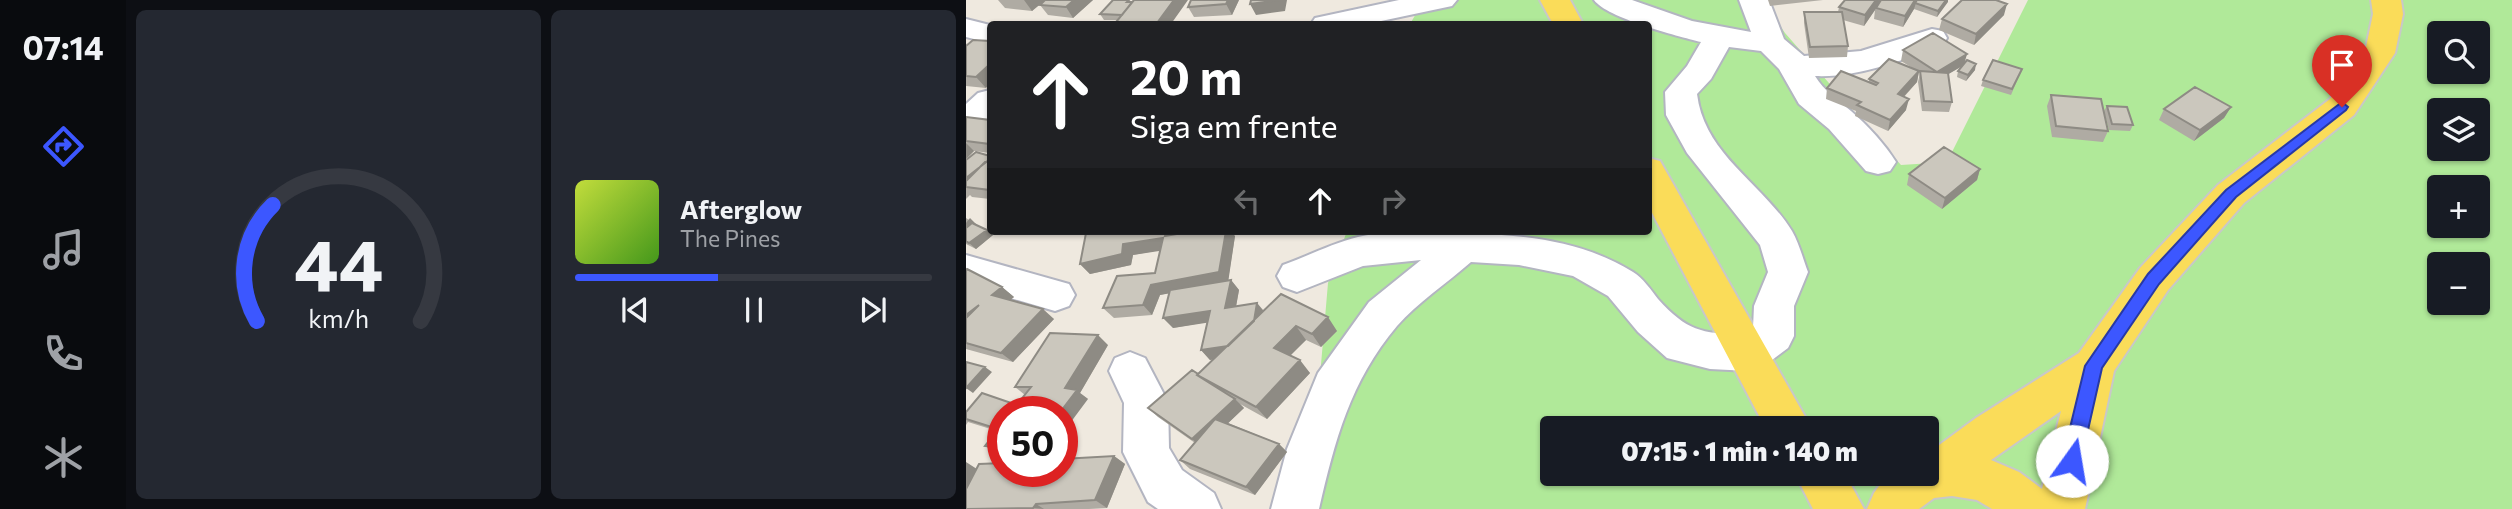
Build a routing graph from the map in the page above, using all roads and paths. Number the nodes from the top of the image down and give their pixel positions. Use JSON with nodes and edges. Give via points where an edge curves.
{"nodes":[{"id":1,"x":1442,"y":0,"type":"edge"},
{"id":2,"x":1555,"y":0,"type":"edge"},
{"id":3,"x":1609,"y":0,"type":"edge"},
{"id":4,"x":1754,"y":0,"type":"edge"},
{"id":5,"x":2386,"y":0,"type":"edge"},
{"id":6,"x":1340,"y":21,"type":"edge"},
{"id":7,"x":1566,"y":21,"type":"edge"},
{"id":8,"x":966,"y":29,"type":"edge"},
{"id":9,"x":987,"y":33,"type":"edge"},
{"id":10,"x":1718,"y":38,"type":"junction"},
{"id":11,"x":1932,"y":38,"type":"edge"},
{"id":12,"x":1781,"y":53,"type":"junction"},
{"id":13,"x":987,"y":104,"type":"edge"},
{"id":14,"x":966,"y":123,"type":"edge"},
{"id":15,"x":1878,"y":162,"type":"dead end"},
{"id":16,"x":1652,"y":177,"type":"edge"},
{"id":17,"x":1463,"y":247,"type":"junction"},
{"id":18,"x":966,"y":270,"type":"edge"},
{"id":19,"x":1297,"y":276,"type":"dead end"},
{"id":20,"x":1055,"y":295,"type":"dead end"},
{"id":21,"x":1749,"y":353,"type":"junction"},
{"id":22,"x":2094,"y":366,"type":"junction"},
{"id":23,"x":1130,"y":371,"type":"dead end"},
{"id":24,"x":1780,"y":412,"type":"edge"},
{"id":25,"x":1826,"y":486,"type":"edge"},
{"id":26,"x":1903,"y":487,"type":"edge"},
{"id":27,"x":1197,"y":509,"type":"edge"},
{"id":28,"x":1294,"y":509,"type":"edge"},
{"id":29,"x":1840,"y":509,"type":"edge"},
{"id":30,"x":2029,"y":509,"type":"edge"},
{"id":31,"x":2061,"y":509,"type":"edge"}],
"edges":[{"from":1,"to":6,"type":"street"},
{"from":2,"to":7,"type":"main road"},
{"from":3,"to":10,"type":"street"},
{"from":4,"to":12,"type":"street"},
{"from":5,"to":22,"type":"main road","via":[[2381,52],[2342,107],[2231,194],[2154,279]]},
{"from":8,"to":9,"type":"street"},
{"from":10,"to":12,"type":"street"},
{"from":10,"to":21,"type":"street","via":[[1700,72],[1681,92],[1683,116],[1704,153],[1777,239],[1788,272],[1774,306],[1773,336]]},
{"from":11,"to":12,"type":"street","via":[[1898,52],[1825,66]]},
{"from":12,"to":15,"type":"street","via":[[1811,96]]},
{"from":13,"to":14,"type":"street"},
{"from":16,"to":21,"type":"main road"},
{"from":17,"to":19,"type":"street","via":[[1416,245],[1359,252]]},
{"from":17,"to":21,"type":"street","via":[[1552,255],[1586,265],[1622,285],[1652,320],[1682,345]]},
{"from":17,"to":28,"type":"street","via":[[1383,314],[1333,386]]},
{"from":18,"to":20,"type":"street"},
{"from":21,"to":24,"type":"main road"},
{"from":22,"to":26,"type":"main road"},
{"from":22,"to":31,"type":"main road"},
{"from":23,"to":27,"type":"street","via":[[1146,402],[1146,452],[1165,486]]},
{"from":25,"to":29,"type":"main road"},
{"from":26,"to":30,"type":"main road","via":[[1961,474],[1989,480]]}]}
